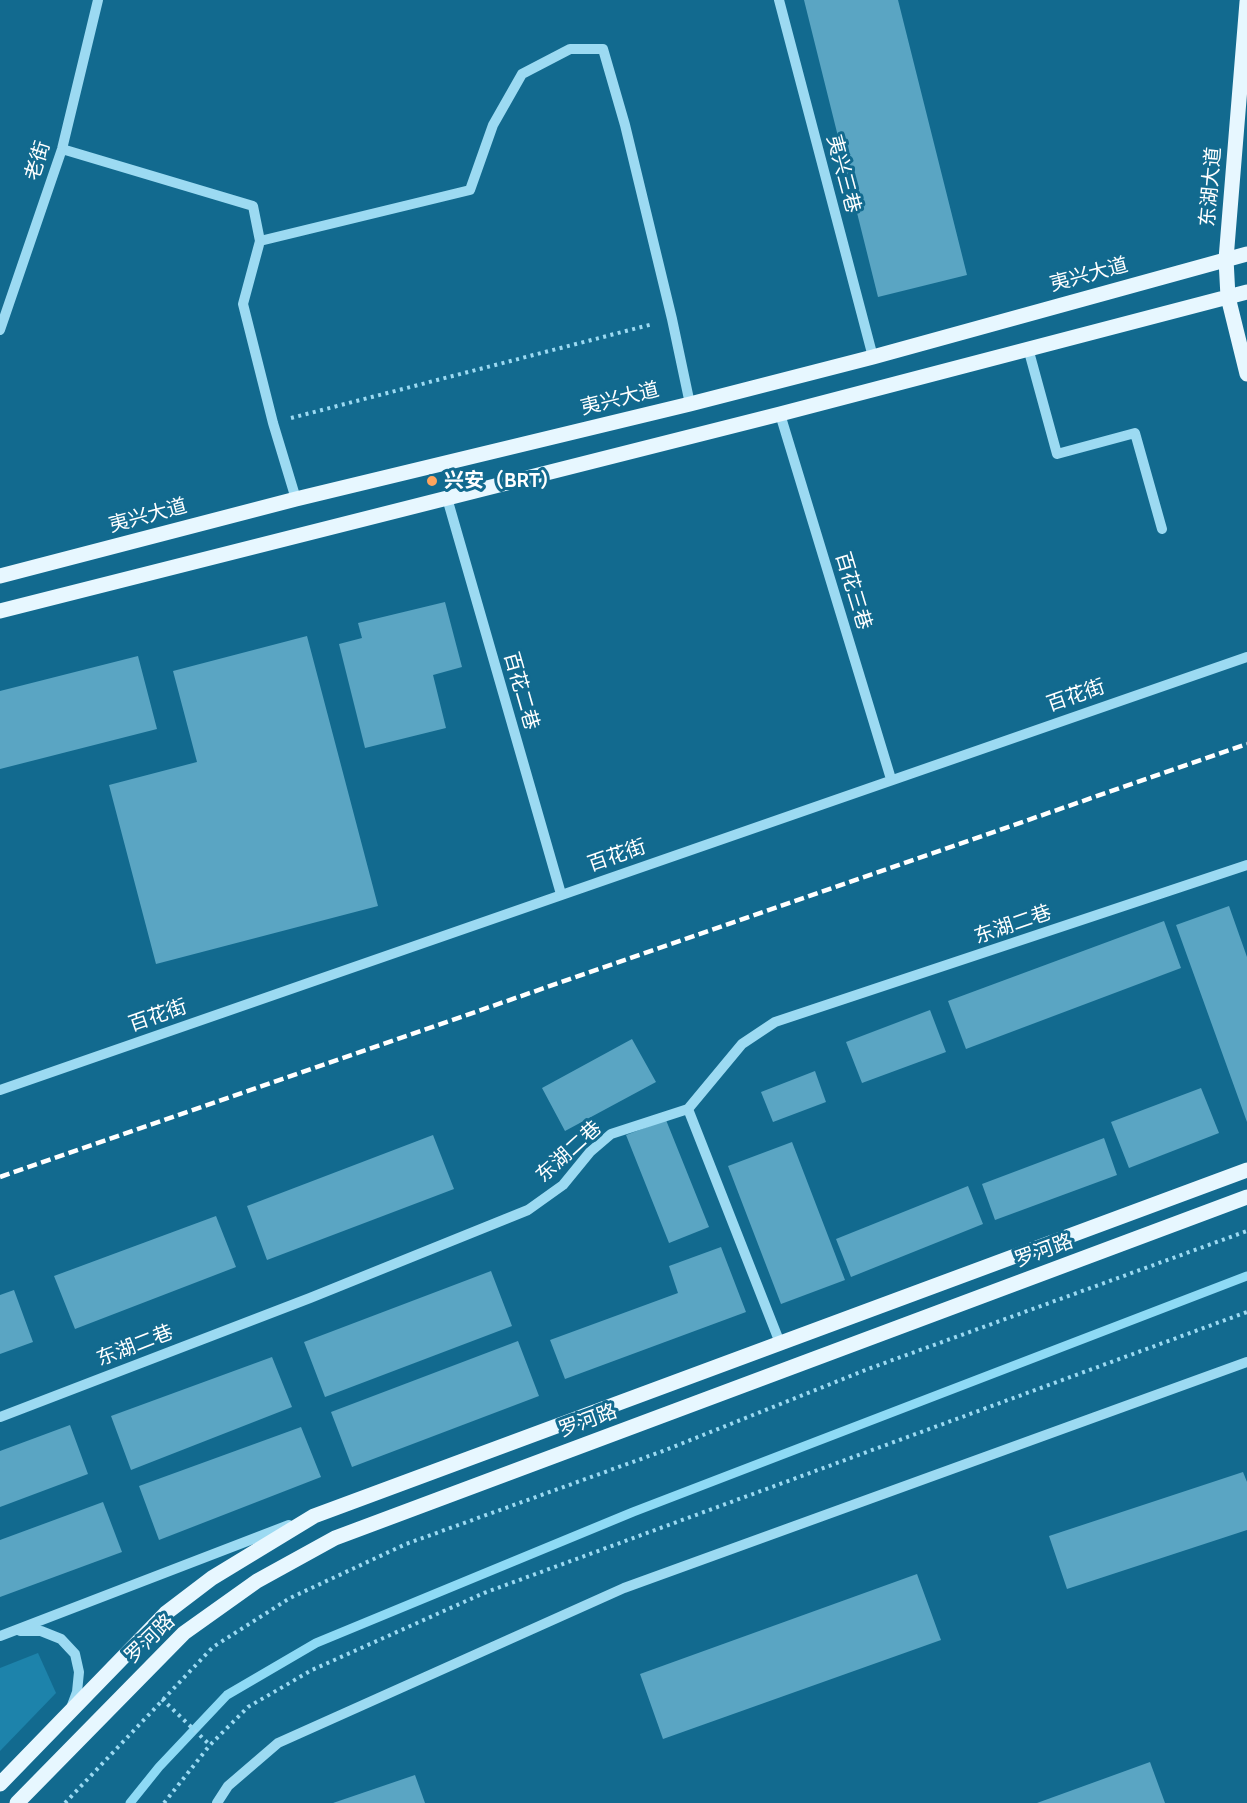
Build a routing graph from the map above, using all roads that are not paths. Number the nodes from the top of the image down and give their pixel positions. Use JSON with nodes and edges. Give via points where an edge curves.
{"nodes":[{"id":1,"x":98,"y":0,"type":"edge"},
{"id":2,"x":779,"y":0,"type":"edge"},
{"id":3,"x":1247,"y":2,"type":"edge"},
{"id":4,"x":62,"y":149,"type":"junction"},
{"id":5,"x":260,"y":241,"type":"junction"},
{"id":6,"x":1247,"y":254,"type":"edge"},
{"id":7,"x":1226,"y":260,"type":"junction"},
{"id":8,"x":1247,"y":291,"type":"edge"},
{"id":9,"x":1228,"y":297,"type":"junction"},
{"id":10,"x":4,"y":302,"type":"edge"},
{"id":11,"x":0,"y":330,"type":"edge"},
{"id":12,"x":1028,"y":348,"type":"junction"},
{"id":13,"x":873,"y":357,"type":"junction"},
{"id":14,"x":1247,"y":374,"type":"edge"},
{"id":15,"x":690,"y":404,"type":"junction"},
{"id":16,"x":780,"y":414,"type":"junction"},
{"id":17,"x":296,"y":498,"type":"junction"},
{"id":18,"x":447,"y":498,"type":"junction"},
{"id":19,"x":1162,"y":529,"type":"dead end"},
{"id":20,"x":0,"y":576,"type":"edge"},
{"id":21,"x":0,"y":611,"type":"edge"},
{"id":22,"x":1247,"y":657,"type":"edge"},
{"id":23,"x":891,"y":779,"type":"junction"},
{"id":24,"x":1247,"y":865,"type":"edge"},
{"id":25,"x":561,"y":894,"type":"junction"},
{"id":26,"x":0,"y":1090,"type":"edge"},
{"id":27,"x":688,"y":1109,"type":"junction"},
{"id":28,"x":1247,"y":1170,"type":"edge"},
{"id":29,"x":1247,"y":1197,"type":"edge"},
{"id":30,"x":780,"y":1343,"type":"junction"},
{"id":31,"x":1247,"y":1362,"type":"edge"},
{"id":32,"x":0,"y":1417,"type":"edge"},
{"id":33,"x":314,"y":1516,"type":"junction"},
{"id":34,"x":13,"y":1631,"type":"junction"},
{"id":35,"x":0,"y":1636,"type":"edge"},
{"id":36,"x":69,"y":1714,"type":"junction"},
{"id":37,"x":0,"y":1784,"type":"edge"},
{"id":38,"x":17,"y":1803,"type":"edge"},
{"id":39,"x":217,"y":1803,"type":"edge"}],
"edges":[{"from":1,"to":4,"type":"street","name":"老街"},
{"from":2,"to":13,"type":"street","name":"夷兴三巷"},
{"from":3,"to":7,"type":"main road","name":"东湖大道"},
{"from":4,"to":5,"type":"street","via":[[253,206]]},
{"from":4,"to":10,"type":"street","name":"老街"},
{"from":5,"to":15,"type":"street","via":[[470,190],[494,124],[522,74],[570,49],[603,49],[625,124]]},
{"from":5,"to":17,"type":"street","via":[[243,304]]},
{"from":6,"to":7,"type":"main road","name":"夷兴大道"},
{"from":7,"to":9,"type":"main road","name":"东湖大道"},
{"from":7,"to":13,"type":"main road","name":"夷兴大道"},
{"from":8,"to":9,"type":"main road"},
{"from":9,"to":12,"type":"main road"},
{"from":9,"to":14,"type":"main road","name":"东湖大道"},
{"from":10,"to":11,"type":"street","name":"老街"},
{"from":12,"to":16,"type":"main road"},
{"from":12,"to":19,"type":"street","via":[[1057,454],[1135,433]]},
{"from":13,"to":15,"type":"main road","name":"夷兴大道"},
{"from":15,"to":17,"type":"main road","name":"夷兴大道"},
{"from":16,"to":18,"type":"main road"},
{"from":16,"to":23,"type":"street","name":"百花三巷"},
{"from":17,"to":20,"type":"main road","name":"夷兴大道"},
{"from":18,"to":21,"type":"main road"},
{"from":18,"to":25,"type":"street","name":"百花二巷"},
{"from":22,"to":23,"type":"street","name":"百花街"},
{"from":23,"to":25,"type":"street","name":"百花街"},
{"from":24,"to":27,"type":"street","name":"东湖二巷","via":[[775,1022],[742,1044]]},
{"from":25,"to":26,"type":"street","name":"百花街"},
{"from":27,"to":30,"type":"street"},
{"from":27,"to":32,"type":"street","name":"东湖二巷","via":[[611,1134],[563,1185],[528,1210]]},
{"from":28,"to":30,"type":"main road","name":"罗河路"},
{"from":29,"to":38,"type":"main road","name":"罗河路","via":[[334,1538],[257,1581],[184,1633]]},
{"from":30,"to":33,"type":"main road","name":"罗河路"},
{"from":31,"to":39,"type":"street","via":[[624,1588],[278,1743],[228,1786]]},
{"from":33,"to":34,"type":"street","name":"罗河路"},
{"from":33,"to":36,"type":"main road","name":"罗河路","via":[[212,1578],[166,1613]]},
{"from":34,"to":35,"type":"street","name":"罗河路"},
{"from":34,"to":36,"type":"street","via":[[41,1631],[61,1639],[75,1654],[79,1672]]},
{"from":36,"to":37,"type":"main road","name":"罗河路"}]}
